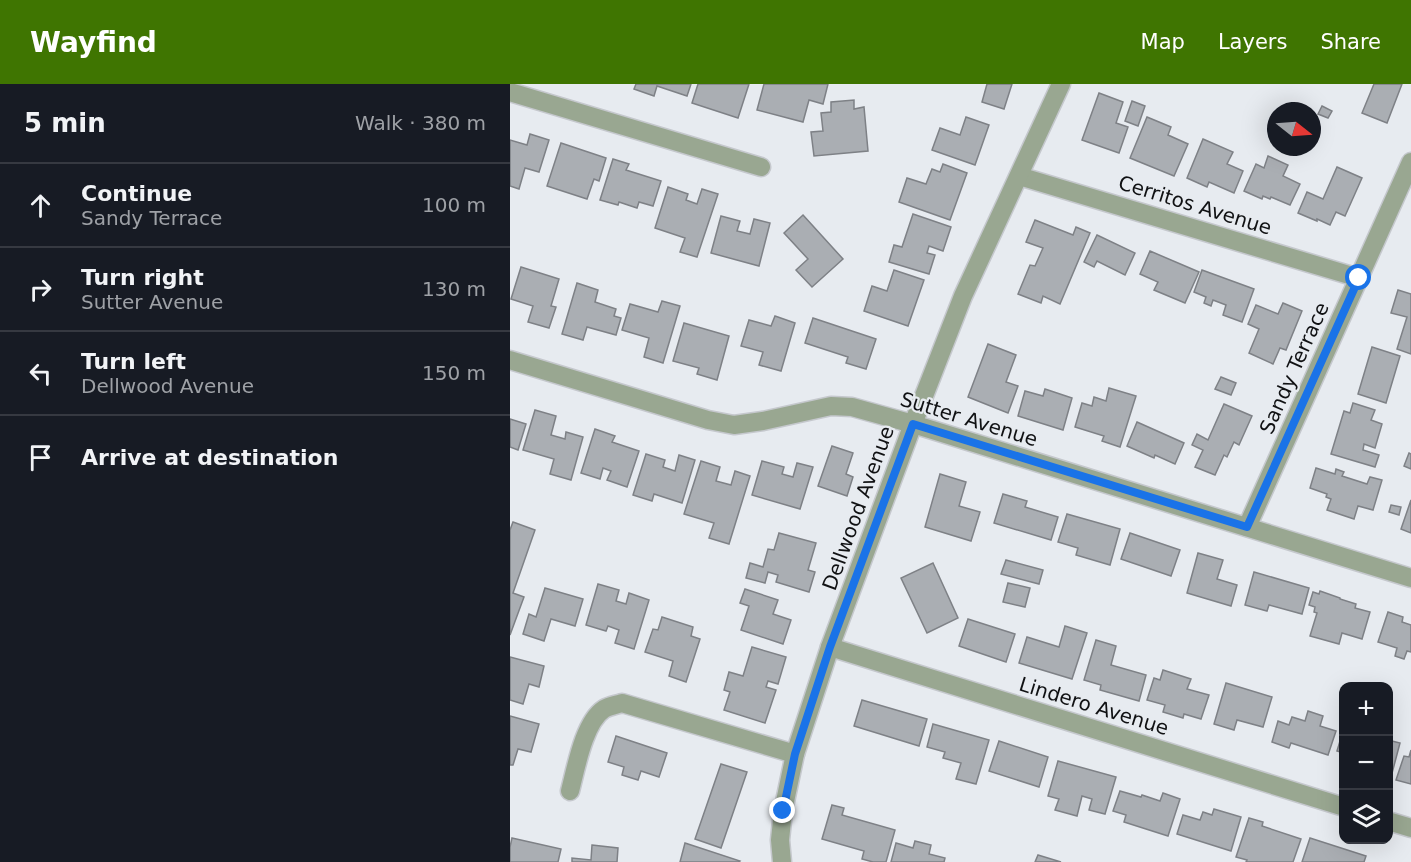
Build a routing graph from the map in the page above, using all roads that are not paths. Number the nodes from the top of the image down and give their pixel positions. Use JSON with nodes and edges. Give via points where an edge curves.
{"nodes":[{"id":1,"x":1061,"y":84,"type":"edge"},
{"id":2,"x":510,"y":92,"type":"edge"},
{"id":3,"x":1411,"y":162,"type":"edge"},
{"id":4,"x":761,"y":167,"type":"dead end"},
{"id":5,"x":1019,"y":176,"type":"junction"},
{"id":6,"x":1359,"y":278,"type":"junction"},
{"id":7,"x":510,"y":360,"type":"edge"},
{"id":8,"x":913,"y":424,"type":"junction"},
{"id":9,"x":1247,"y":527,"type":"junction"},
{"id":10,"x":1411,"y":578,"type":"edge"},
{"id":11,"x":830,"y":647,"type":"junction"},
{"id":12,"x":795,"y":754,"type":"junction"},
{"id":13,"x":570,"y":791,"type":"dead end"},
{"id":14,"x":1339,"y":805,"type":"edge"},
{"id":15,"x":1393,"y":822,"type":"edge"},
{"id":16,"x":1411,"y":828,"type":"edge"},
{"id":17,"x":782,"y":862,"type":"edge"}],
"edges":[{"from":1,"to":5,"type":"street","name":"Dellwood Avenue"},
{"from":2,"to":4,"type":"street"},
{"from":3,"to":6,"type":"street","name":"Sandy Terrace"},
{"from":5,"to":6,"type":"street","name":"Cerritos Avenue"},
{"from":5,"to":8,"type":"street","name":"Dellwood Avenue","via":[[971,277]]},
{"from":6,"to":9,"type":"street","name":"Sandy Terrace"},
{"from":7,"to":8,"type":"street","name":"Sutter Avenue","via":[[708,420],[734,424],[763,421],[831,406],[852,407]]},
{"from":8,"to":9,"type":"street","name":"Sutter Avenue"},
{"from":8,"to":11,"type":"street","name":"Dellwood Avenue"},
{"from":9,"to":10,"type":"street","name":"Sutter Avenue"},
{"from":11,"to":12,"type":"street","name":"Dellwood Avenue"},
{"from":11,"to":14,"type":"street","name":"Lindero Avenue"},
{"from":12,"to":13,"type":"street","via":[[622,704],[605,708],[592,719]]},
{"from":12,"to":17,"type":"street","name":"Dellwood Avenue","via":[[783,811]]},
{"from":15,"to":16,"type":"street"}]}
